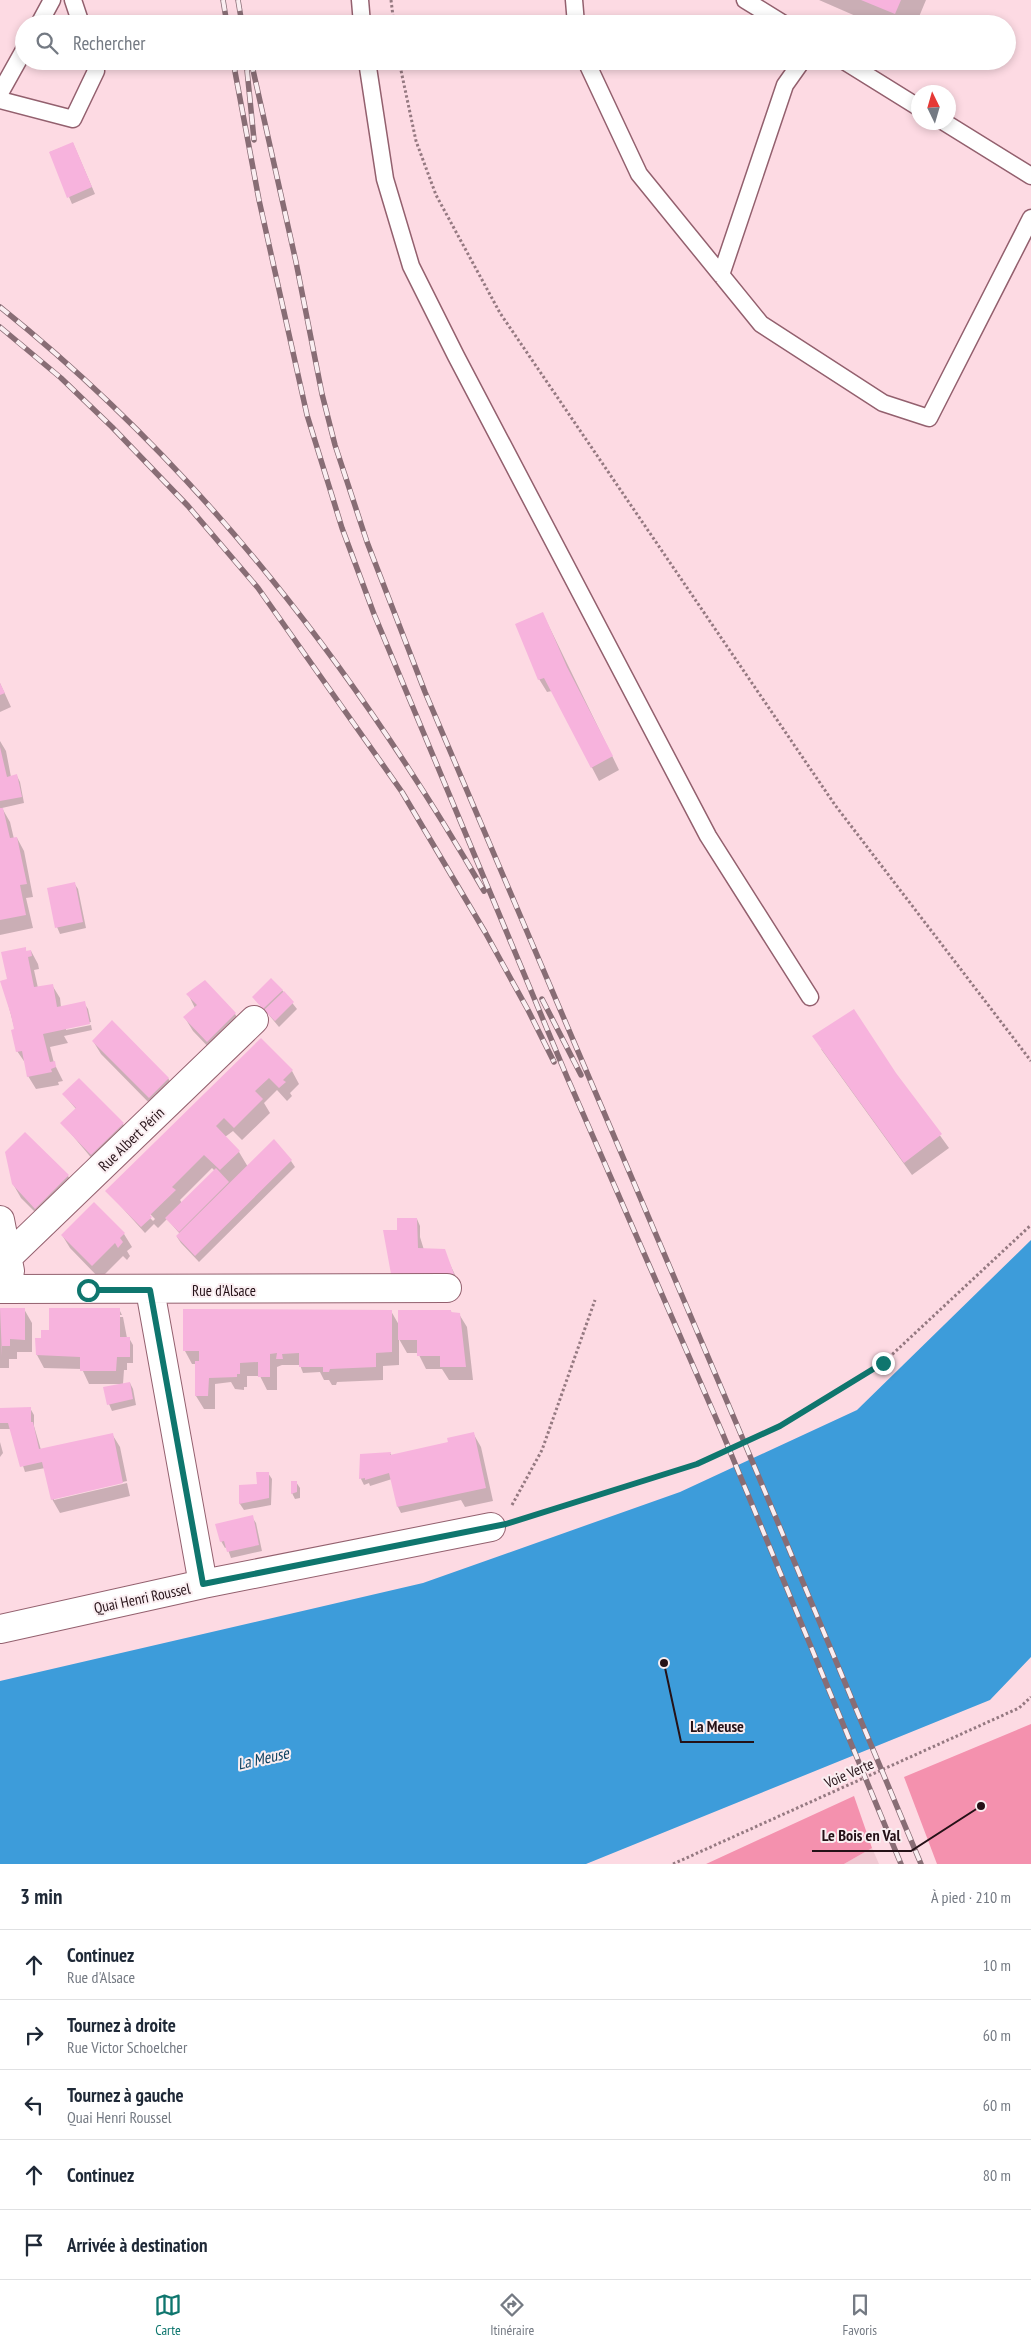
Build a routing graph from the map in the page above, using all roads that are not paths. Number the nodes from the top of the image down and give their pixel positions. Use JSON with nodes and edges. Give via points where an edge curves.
{"nodes":[{"id":1,"x":52,"y":0,"type":"edge"},
{"id":2,"x":73,"y":0,"type":"edge"},
{"id":3,"x":360,"y":0,"type":"edge"},
{"id":4,"x":574,"y":0,"type":"edge"},
{"id":5,"x":745,"y":0,"type":"edge"},
{"id":6,"x":43,"y":15,"type":"edge"},
{"id":7,"x":78,"y":15,"type":"edge"},
{"id":8,"x":361,"y":15,"type":"edge"},
{"id":9,"x":575,"y":15,"type":"edge"},
{"id":10,"x":769,"y":15,"type":"edge"},
{"id":11,"x":15,"y":66,"type":"edge"},
{"id":12,"x":95,"y":70,"type":"edge"},
{"id":13,"x":368,"y":70,"type":"edge"},
{"id":14,"x":590,"y":70,"type":"edge"},
{"id":15,"x":796,"y":70,"type":"edge"},
{"id":16,"x":858,"y":70,"type":"edge"},
{"id":17,"x":0,"y":93,"type":"edge"},
{"id":18,"x":0,"y":100,"type":"edge"},
{"id":19,"x":911,"y":103,"type":"edge"},
{"id":20,"x":956,"y":129,"type":"edge"},
{"id":21,"x":1031,"y":176,"type":"edge"},
{"id":22,"x":1031,"y":218,"type":"edge"},
{"id":23,"x":721,"y":275,"type":"junction"},
{"id":24,"x":810,"y":997,"type":"dead end"},
{"id":25,"x":254,"y":1020,"type":"dead end"},
{"id":26,"x":0,"y":1220,"type":"edge"},
{"id":27,"x":8,"y":1257,"type":"junction"},
{"id":28,"x":447,"y":1288,"type":"dead end"},
{"id":29,"x":7,"y":1289,"type":"edge"},
{"id":30,"x":150,"y":1290,"type":"junction"},
{"id":31,"x":491,"y":1527,"type":"road end"},
{"id":32,"x":203,"y":1584,"type":"junction"},
{"id":33,"x":0,"y":1630,"type":"edge"}],
"edges":[{"from":1,"to":6,"type":"lane"},
{"from":2,"to":7,"type":"lane"},
{"from":3,"to":8,"type":"lane"},
{"from":4,"to":9,"type":"lane"},
{"from":5,"to":10,"type":"lane"},
{"from":11,"to":17,"type":"lane"},
{"from":12,"to":18,"type":"lane","via":[[73,119]]},
{"from":13,"to":24,"type":"lane","via":[[385,179],[411,266],[708,836]]},
{"from":14,"to":23,"type":"lane","via":[[639,174]]},
{"from":15,"to":23,"type":"lane","via":[[785,86]]},
{"from":16,"to":19,"type":"lane"},
{"from":20,"to":21,"type":"lane"},
{"from":22,"to":23,"type":"lane","via":[[929,418],[883,403],[761,324]]},
{"from":25,"to":27,"type":"street","name":"Rue Albert Périn"},
{"from":26,"to":27,"type":"street"},
{"from":27,"to":29,"type":"street"},
{"from":28,"to":30,"type":"street","name":"Rue d'Alsace"},
{"from":29,"to":30,"type":"street","name":"Rue d'Alsace"},
{"from":30,"to":32,"type":"street"},
{"from":31,"to":32,"type":"street","name":"Quai Henri Roussel"},
{"from":32,"to":33,"type":"street","name":"Quai Henri Roussel"}]}
